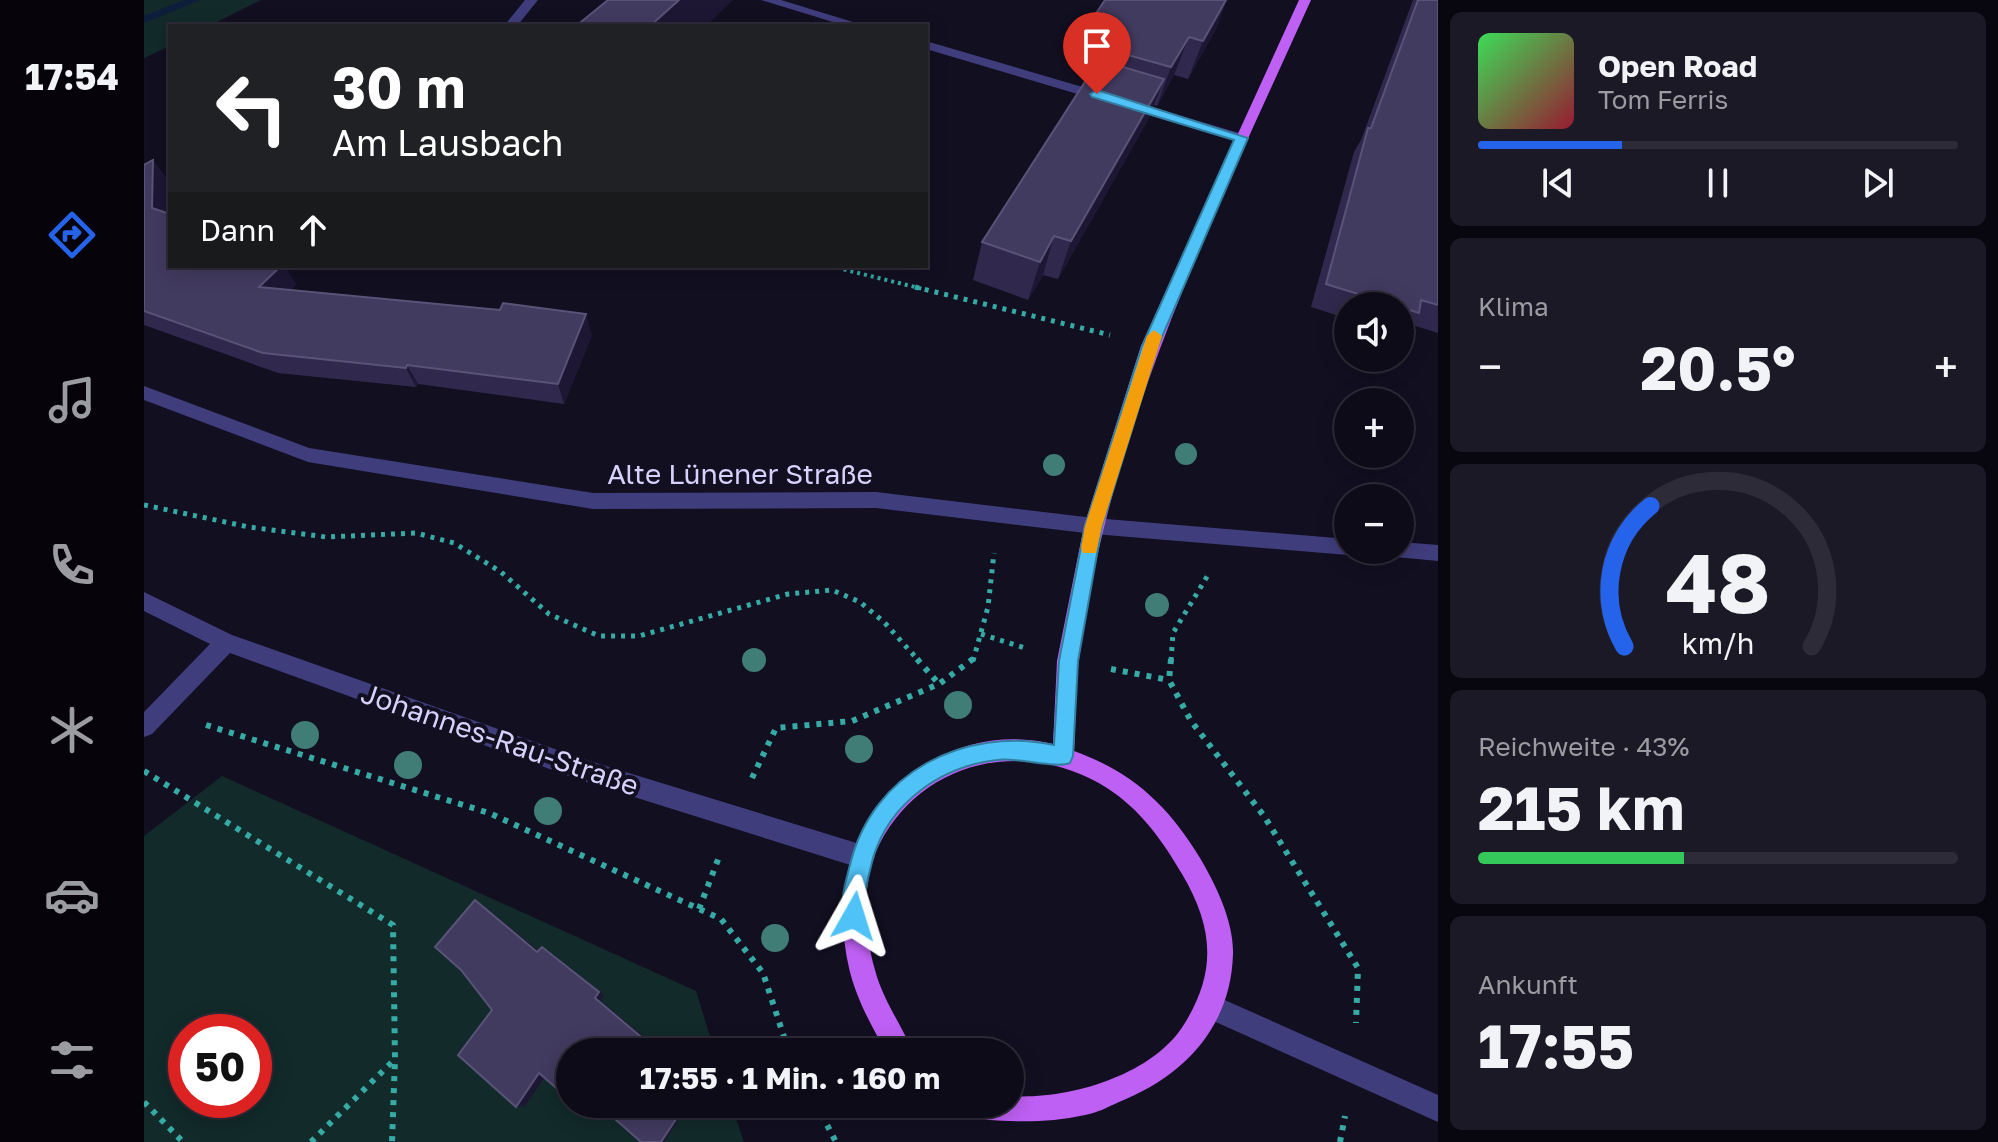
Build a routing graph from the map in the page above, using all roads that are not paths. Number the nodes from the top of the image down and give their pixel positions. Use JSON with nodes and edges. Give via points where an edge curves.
{"nodes":[{"id":1,"x":532,"y":0,"type":"edge"},
{"id":2,"x":767,"y":0,"type":"edge"},
{"id":3,"x":1305,"y":0,"type":"edge"},
{"id":4,"x":512,"y":24,"type":"edge"},
{"id":5,"x":853,"y":24,"type":"edge"},
{"id":6,"x":928,"y":46,"type":"edge"},
{"id":7,"x":1241,"y":138,"type":"junction"},
{"id":8,"x":144,"y":393,"type":"edge"},
{"id":9,"x":1094,"y":526,"type":"junction"},
{"id":10,"x":1334,"y":546,"type":"edge"},
{"id":11,"x":1414,"y":551,"type":"edge"},
{"id":12,"x":1438,"y":553,"type":"edge"},
{"id":13,"x":144,"y":601,"type":"edge"},
{"id":14,"x":226,"y":642,"type":"junction"},
{"id":15,"x":144,"y":727,"type":"edge"},
{"id":16,"x":1063,"y":756,"type":"junction"},
{"id":17,"x":863,"y":857,"type":"junction"},
{"id":18,"x":1218,"y":1010,"type":"junction"},
{"id":19,"x":890,"y":1038,"type":"edge"},
{"id":20,"x":1194,"y":1070,"type":"dead end"},
{"id":21,"x":1438,"y":1109,"type":"edge"},
{"id":22,"x":975,"y":1118,"type":"edge"},
{"id":23,"x":1009,"y":1131,"type":"dead end"}],
"edges":[{"from":1,"to":4,"type":"street"},
{"from":2,"to":5,"type":"street"},
{"from":3,"to":7,"type":"main road"},
{"from":6,"to":7,"type":"street"},
{"from":7,"to":9,"type":"main road","via":[[1150,346]]},
{"from":8,"to":9,"type":"street","name":"Alte Lünener Straße","via":[[308,455],[593,501],[876,500]]},
{"from":9,"to":10,"type":"street","name":"Alte Lünener Straße"},
{"from":9,"to":16,"type":"main road","via":[[1068,661]]},
{"from":11,"to":12,"type":"street"},
{"from":13,"to":14,"type":"street","name":"Johannes-Rau-Straße"},
{"from":14,"to":15,"type":"street"},
{"from":14,"to":17,"type":"street","name":"Johannes-Rau-Straße","via":[[580,769]]},
{"from":16,"to":17,"type":"main road","via":[[1001,749],[942,764],[894,801],[875,827]]},
{"from":16,"to":18,"type":"main road","via":[[1131,791],[1185,850],[1205,887],[1217,927],[1222,969]]},
{"from":17,"to":19,"type":"main road","via":[[854,896],[854,937],[862,981]]},
{"from":18,"to":20,"type":"main road"},
{"from":18,"to":21,"type":"street"},
{"from":22,"to":23,"type":"main road"}]}
